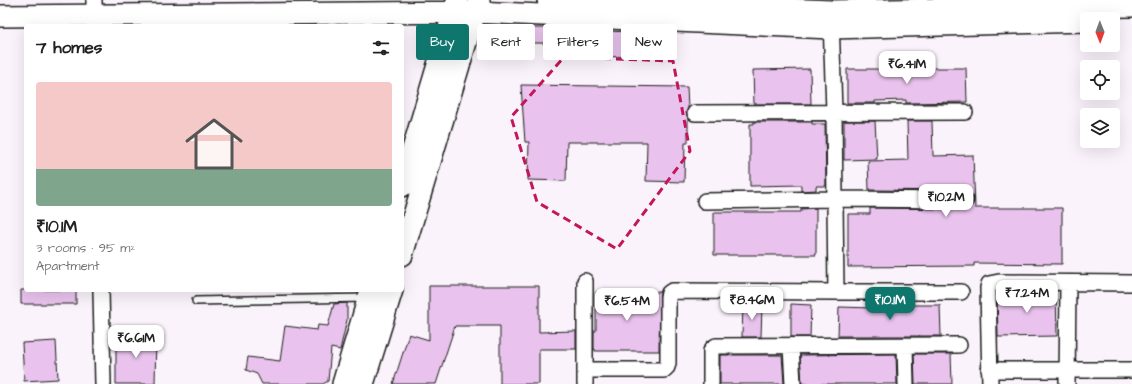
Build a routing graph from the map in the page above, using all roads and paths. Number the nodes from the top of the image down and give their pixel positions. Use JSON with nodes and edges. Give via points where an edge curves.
{"nodes":[{"id":1,"x":548,"y":0,"type":"edge"},
{"id":2,"x":455,"y":6,"type":"edge"},
{"id":3,"x":477,"y":6,"type":"edge"},
{"id":4,"x":1132,"y":6,"type":"edge"},
{"id":5,"x":94,"y":14,"type":"edge"},
{"id":6,"x":0,"y":16,"type":"edge"},
{"id":7,"x":831,"y":20,"type":"junction"},
{"id":8,"x":1132,"y":20,"type":"edge"},
{"id":9,"x":1080,"y":21,"type":"edge"},
{"id":10,"x":1120,"y":21,"type":"edge"},
{"id":11,"x":834,"y":112,"type":"junction"},
{"id":12,"x":965,"y":112,"type":"dead end"},
{"id":13,"x":695,"y":113,"type":"dead end"},
{"id":14,"x":404,"y":179,"type":"edge"},
{"id":15,"x":835,"y":199,"type":"junction"},
{"id":16,"x":965,"y":200,"type":"dead end"},
{"id":17,"x":705,"y":201,"type":"dead end"},
{"id":18,"x":404,"y":248,"type":"edge"},
{"id":19,"x":585,"y":281,"type":"dead end"},
{"id":20,"x":1068,"y":283,"type":"junction"},
{"id":21,"x":1132,"y":283,"type":"edge"},
{"id":22,"x":101,"y":292,"type":"edge"},
{"id":23,"x":391,"y":292,"type":"edge"},
{"id":24,"x":836,"y":292,"type":"junction"},
{"id":25,"x":961,"y":292,"type":"dead end"},
{"id":26,"x":370,"y":294,"type":"edge"},
{"id":27,"x":196,"y":301,"type":"dead end"},
{"id":28,"x":958,"y":345,"type":"dead end"},
{"id":29,"x":791,"y":346,"type":"junction"},
{"id":30,"x":905,"y":346,"type":"junction"},
{"id":31,"x":1132,"y":370,"type":"edge"},
{"id":32,"x":585,"y":377,"type":"edge"},
{"id":33,"x":989,"y":377,"type":"edge"},
{"id":34,"x":1067,"y":377,"type":"edge"},
{"id":35,"x":103,"y":384,"type":"edge"},
{"id":36,"x":344,"y":384,"type":"edge"},
{"id":37,"x":364,"y":384,"type":"edge"},
{"id":38,"x":711,"y":384,"type":"edge"},
{"id":39,"x":793,"y":384,"type":"edge"},
{"id":40,"x":906,"y":384,"type":"edge"}],
"edges":[{"from":1,"to":7,"type":"street"},
{"from":2,"to":3,"type":"street"},
{"from":2,"to":5,"type":"street"},
{"from":2,"to":14,"type":"street"},
{"from":3,"to":7,"type":"street"},
{"from":3,"to":18,"type":"street"},
{"from":4,"to":7,"type":"street"},
{"from":5,"to":6,"type":"street"},
{"from":7,"to":9,"type":"street"},
{"from":7,"to":11,"type":"street"},
{"from":8,"to":10,"type":"street"},
{"from":11,"to":12,"type":"street"},
{"from":11,"to":13,"type":"street"},
{"from":11,"to":15,"type":"street"},
{"from":15,"to":16,"type":"street"},
{"from":15,"to":17,"type":"street"},
{"from":15,"to":24,"type":"street"},
{"from":19,"to":32,"type":"street"},
{"from":20,"to":21,"type":"street"},
{"from":20,"to":33,"type":"street","via":[[989,284]]},
{"from":20,"to":34,"type":"street"},
{"from":22,"to":35,"type":"street"},
{"from":23,"to":37,"type":"street"},
{"from":24,"to":25,"type":"street"},
{"from":24,"to":32,"type":"street","via":[[672,291],[668,297],[668,363],[664,370]]},
{"from":26,"to":27,"type":"lane"},
{"from":26,"to":36,"type":"street"},
{"from":28,"to":30,"type":"street"},
{"from":29,"to":30,"type":"street"},
{"from":29,"to":38,"type":"street","via":[[716,346],[711,351]]},
{"from":29,"to":39,"type":"street"},
{"from":30,"to":40,"type":"street"},
{"from":31,"to":34,"type":"street"},
{"from":33,"to":34,"type":"street"}]}
